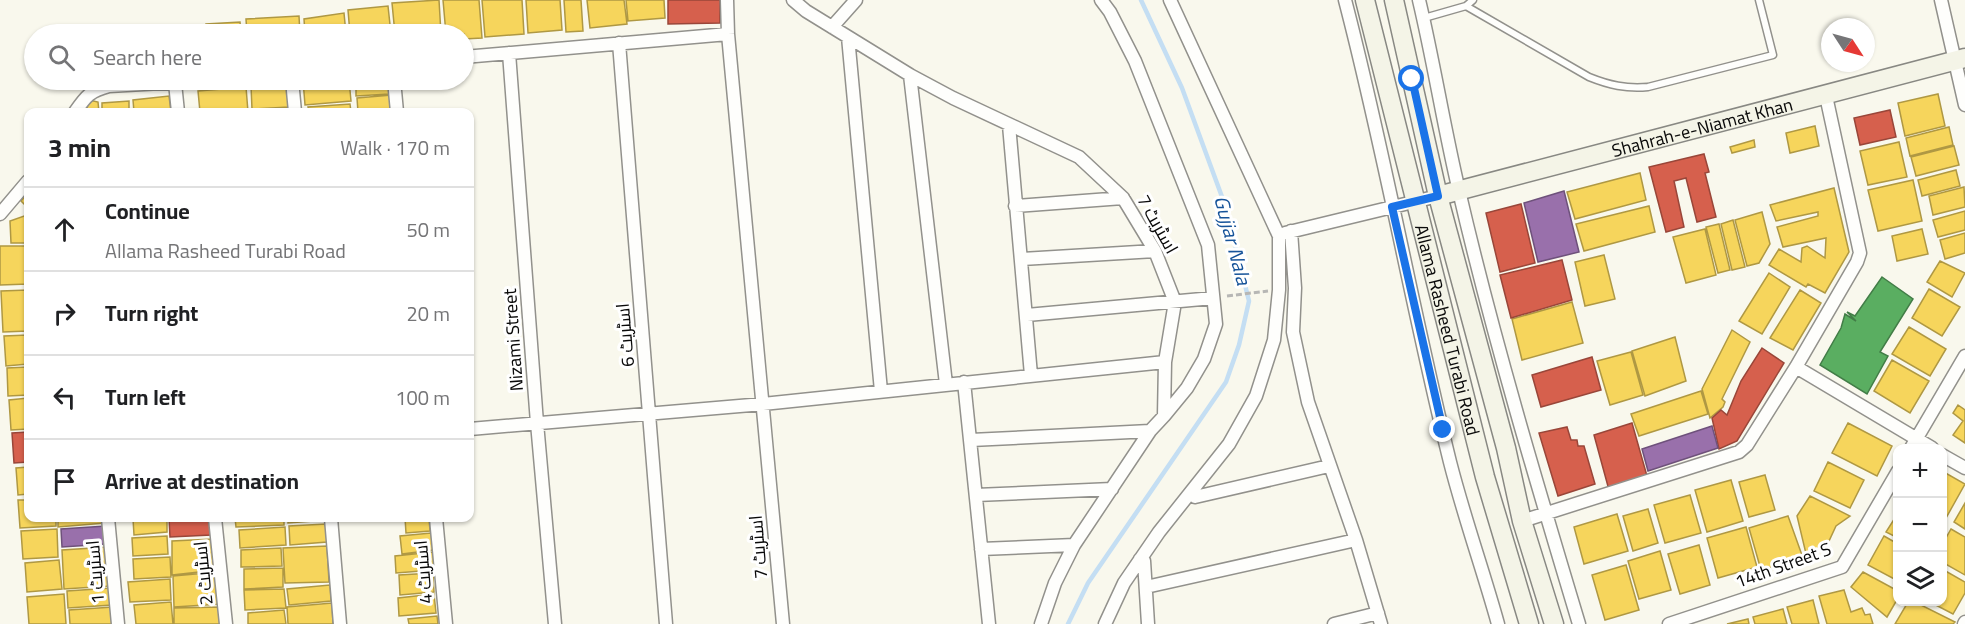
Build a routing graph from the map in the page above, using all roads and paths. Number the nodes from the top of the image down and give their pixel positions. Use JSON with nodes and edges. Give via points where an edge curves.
{"nodes":[{"id":1,"x":728,"y":0,"type":"edge"},
{"id":2,"x":793,"y":0,"type":"edge"},
{"id":3,"x":856,"y":0,"type":"edge"},
{"id":4,"x":1101,"y":0,"type":"edge"},
{"id":5,"x":1170,"y":0,"type":"edge"},
{"id":6,"x":1345,"y":0,"type":"edge"},
{"id":7,"x":1365,"y":0,"type":"edge"},
{"id":8,"x":1394,"y":0,"type":"edge"},
{"id":9,"x":1419,"y":0,"type":"edge"},
{"id":10,"x":1473,"y":0,"type":"edge"},
{"id":11,"x":1760,"y":0,"type":"edge"},
{"id":12,"x":1941,"y":0,"type":"edge"},
{"id":13,"x":1466,"y":6,"type":"junction"},
{"id":14,"x":1424,"y":18,"type":"junction"},
{"id":15,"x":832,"y":27,"type":"junction"},
{"id":16,"x":728,"y":34,"type":"junction"},
{"id":17,"x":848,"y":38,"type":"junction"},
{"id":18,"x":619,"y":43,"type":"junction"},
{"id":19,"x":508,"y":53,"type":"junction"},
{"id":20,"x":474,"y":56,"type":"edge"},
{"id":21,"x":1960,"y":59,"type":"edge"},
{"id":22,"x":910,"y":75,"type":"junction"},
{"id":23,"x":93,"y":90,"type":"edge"},
{"id":24,"x":176,"y":90,"type":"edge"},
{"id":25,"x":293,"y":90,"type":"edge"},
{"id":26,"x":395,"y":90,"type":"edge"},
{"id":27,"x":1826,"y":96,"type":"junction"},
{"id":28,"x":1965,"y":105,"type":"edge"},
{"id":29,"x":78,"y":108,"type":"edge"},
{"id":30,"x":178,"y":108,"type":"edge"},
{"id":31,"x":295,"y":108,"type":"edge"},
{"id":32,"x":397,"y":108,"type":"edge"},
{"id":33,"x":1009,"y":125,"type":"junction"},
{"id":34,"x":24,"y":186,"type":"edge"},
{"id":35,"x":1459,"y":191,"type":"junction"},
{"id":36,"x":1438,"y":196,"type":"junction"},
{"id":37,"x":1123,"y":198,"type":"junction"},
{"id":38,"x":1415,"y":202,"type":"junction"},
{"id":39,"x":1015,"y":206,"type":"junction"},
{"id":40,"x":1392,"y":207,"type":"junction"},
{"id":41,"x":0,"y":214,"type":"edge"},
{"id":42,"x":1291,"y":231,"type":"junction"},
{"id":43,"x":1278,"y":236,"type":"junction"},
{"id":44,"x":1155,"y":250,"type":"junction"},
{"id":45,"x":1023,"y":259,"type":"junction"},
{"id":46,"x":1295,"y":288,"type":"junction"},
{"id":47,"x":1279,"y":290,"type":"junction"},
{"id":48,"x":1260,"y":292,"type":"dead end"},
{"id":49,"x":1216,"y":297,"type":"junction"},
{"id":50,"x":1175,"y":302,"type":"junction"},
{"id":51,"x":1027,"y":315,"type":"junction"},
{"id":52,"x":1965,"y":356,"type":"edge"},
{"id":53,"x":1165,"y":362,"type":"junction"},
{"id":54,"x":1796,"y":367,"type":"junction"},
{"id":55,"x":1031,"y":375,"type":"junction"},
{"id":56,"x":964,"y":382,"type":"junction"},
{"id":57,"x":946,"y":384,"type":"junction"},
{"id":58,"x":881,"y":391,"type":"junction"},
{"id":59,"x":763,"y":404,"type":"junction"},
{"id":60,"x":649,"y":413,"type":"junction"},
{"id":61,"x":1164,"y":416,"type":"junction"},
{"id":62,"x":537,"y":423,"type":"junction"},
{"id":63,"x":474,"y":429,"type":"edge"},
{"id":64,"x":1150,"y":431,"type":"junction"},
{"id":65,"x":971,"y":440,"type":"junction"},
{"id":66,"x":1913,"y":444,"type":"edge"},
{"id":67,"x":1947,"y":458,"type":"edge"},
{"id":68,"x":1329,"y":466,"type":"junction"},
{"id":69,"x":1965,"y":468,"type":"edge"},
{"id":70,"x":1893,"y":480,"type":"edge"},
{"id":71,"x":1112,"y":489,"type":"junction"},
{"id":72,"x":1191,"y":493,"type":"junction"},
{"id":73,"x":976,"y":495,"type":"junction"},
{"id":74,"x":1545,"y":513,"type":"junction"},
{"id":75,"x":1522,"y":521,"type":"junction"},
{"id":76,"x":108,"y":522,"type":"edge"},
{"id":77,"x":215,"y":522,"type":"edge"},
{"id":78,"x":331,"y":522,"type":"edge"},
{"id":79,"x":436,"y":522,"type":"edge"},
{"id":80,"x":1356,"y":540,"type":"junction"},
{"id":81,"x":1074,"y":545,"type":"junction"},
{"id":82,"x":981,"y":549,"type":"junction"},
{"id":83,"x":1140,"y":559,"type":"junction"},
{"id":84,"x":1146,"y":587,"type":"junction"},
{"id":85,"x":1379,"y":619,"type":"edge"},
{"id":86,"x":118,"y":624,"type":"edge"},
{"id":87,"x":226,"y":624,"type":"edge"},
{"id":88,"x":340,"y":624,"type":"edge"},
{"id":89,"x":446,"y":624,"type":"edge"},
{"id":90,"x":555,"y":624,"type":"edge"},
{"id":91,"x":666,"y":624,"type":"edge"},
{"id":92,"x":783,"y":624,"type":"edge"},
{"id":93,"x":989,"y":624,"type":"edge"},
{"id":94,"x":1041,"y":624,"type":"edge"},
{"id":95,"x":1106,"y":624,"type":"edge"},
{"id":96,"x":1148,"y":624,"type":"edge"},
{"id":97,"x":1334,"y":624,"type":"edge"},
{"id":98,"x":1498,"y":624,"type":"edge"},
{"id":99,"x":1529,"y":624,"type":"edge"},
{"id":100,"x":1554,"y":624,"type":"edge"},
{"id":101,"x":1579,"y":624,"type":"edge"},
{"id":102,"x":1669,"y":624,"type":"edge"}],
"edges":[{"from":1,"to":16,"type":"street","name":"اسٹریٹ 7"},
{"from":2,"to":15,"type":"street","name":"اسٹریٹ 7"},
{"from":3,"to":15,"type":"street"},
{"from":4,"to":49,"type":"street","via":[[1135,61],[1186,187],[1208,245]]},
{"from":5,"to":43,"type":"street"},
{"from":6,"to":40,"type":"street"},
{"from":7,"to":38,"type":"main road","name":"Allama Rasheed Turabi Road"},
{"from":8,"to":36,"type":"main road","name":"Allama Rasheed Turabi Road"},
{"from":9,"to":14,"type":"street"},
{"from":10,"to":13,"type":"lane"},
{"from":11,"to":13,"type":"lane","via":[[1773,55],[1648,87],[1630,88],[1609,86],[1589,77]]},
{"from":12,"to":21,"type":"street"},
{"from":13,"to":14,"type":"lane"},
{"from":14,"to":35,"type":"street"},
{"from":15,"to":17,"type":"street","name":"اسٹریٹ 7"},
{"from":16,"to":18,"type":"street"},
{"from":16,"to":59,"type":"street","name":"اسٹریٹ 7"},
{"from":17,"to":22,"type":"street","name":"اسٹریٹ 7"},
{"from":17,"to":58,"type":"street"},
{"from":18,"to":19,"type":"street"},
{"from":18,"to":60,"type":"street","name":"اسٹریٹ 6"},
{"from":19,"to":20,"type":"street"},
{"from":19,"to":62,"type":"street","name":"Nizami Street"},
{"from":21,"to":27,"type":"main road","name":"Shahrah-e-Niamat Khan"},
{"from":21,"to":28,"type":"street"},
{"from":22,"to":33,"type":"street","name":"اسٹریٹ 7"},
{"from":22,"to":57,"type":"street"},
{"from":23,"to":29,"type":"street"},
{"from":24,"to":30,"type":"street"},
{"from":25,"to":31,"type":"street"},
{"from":26,"to":32,"type":"street"},
{"from":27,"to":35,"type":"main road","name":"Shahrah-e-Niamat Khan"},
{"from":27,"to":54,"type":"street","via":[[1860,253]]},
{"from":33,"to":37,"type":"street","name":"اسٹریٹ 7","via":[[1079,157]]},
{"from":33,"to":39,"type":"street"},
{"from":34,"to":41,"type":"street"},
{"from":35,"to":36,"type":"main road","name":"Shahrah-e-Niamat Khan"},
{"from":35,"to":74,"type":"street"},
{"from":36,"to":38,"type":"street"},
{"from":36,"to":75,"type":"main road","name":"Allama Rasheed Turabi Road"},
{"from":37,"to":39,"type":"street"},
{"from":37,"to":44,"type":"street","name":"اسٹریٹ 7"},
{"from":38,"to":40,"type":"street"},
{"from":38,"to":99,"type":"main road","name":"Allama Rasheed Turabi Road","via":[[1485,477]]},
{"from":39,"to":45,"type":"street"},
{"from":40,"to":42,"type":"street"},
{"from":40,"to":98,"type":"street","via":[[1451,464]]},
{"from":42,"to":43,"type":"street"},
{"from":42,"to":46,"type":"street"},
{"from":43,"to":47,"type":"street"},
{"from":44,"to":45,"type":"street"},
{"from":44,"to":50,"type":"street","name":"اسٹریٹ 7"},
{"from":45,"to":51,"type":"street"},
{"from":46,"to":47,"type":"street"},
{"from":46,"to":68,"type":"street","via":[[1293,332],[1308,402]]},
{"from":47,"to":72,"type":"street","via":[[1274,340],[1256,396],[1229,444]]},
{"from":48,"to":49,"type":"path"},
{"from":49,"to":50,"type":"street"},
{"from":49,"to":61,"type":"street","via":[[1216,324],[1204,359]]},
{"from":50,"to":51,"type":"street"},
{"from":50,"to":53,"type":"street"},
{"from":51,"to":55,"type":"street"},
{"from":52,"to":66,"type":"street"},
{"from":53,"to":55,"type":"street"},
{"from":53,"to":61,"type":"street"},
{"from":54,"to":66,"type":"street"},
{"from":54,"to":74,"type":"street","via":[[1739,452]]},
{"from":55,"to":56,"type":"street"},
{"from":56,"to":57,"type":"street"},
{"from":56,"to":65,"type":"street"},
{"from":57,"to":58,"type":"street"},
{"from":58,"to":59,"type":"street"},
{"from":59,"to":60,"type":"street"},
{"from":59,"to":92,"type":"street","name":"اسٹریٹ 7"},
{"from":60,"to":62,"type":"street"},
{"from":60,"to":91,"type":"street","name":"اسٹریٹ 6"},
{"from":61,"to":64,"type":"street"},
{"from":62,"to":63,"type":"street"},
{"from":62,"to":90,"type":"street","name":"Nizami Street"},
{"from":64,"to":65,"type":"street"},
{"from":64,"to":71,"type":"street"},
{"from":65,"to":73,"type":"street"},
{"from":67,"to":69,"type":"street"},
{"from":68,"to":72,"type":"street","via":[[1195,497]]},
{"from":68,"to":80,"type":"street"},
{"from":70,"to":102,"type":"street","name":"14th Street S","via":[[1842,567]]},
{"from":71,"to":73,"type":"street"},
{"from":71,"to":81,"type":"street"},
{"from":72,"to":83,"type":"street"},
{"from":73,"to":82,"type":"street"},
{"from":74,"to":75,"type":"street"},
{"from":74,"to":101,"type":"street"},
{"from":75,"to":100,"type":"main road","name":"Allama Rasheed Turabi Road"},
{"from":76,"to":86,"type":"street","name":"اسٹریٹ 1"},
{"from":77,"to":87,"type":"street","name":"اسٹریٹ 2"},
{"from":78,"to":88,"type":"street"},
{"from":79,"to":89,"type":"street","name":"اسٹریٹ 4"},
{"from":80,"to":84,"type":"street"},
{"from":80,"to":85,"type":"street"},
{"from":81,"to":82,"type":"street"},
{"from":81,"to":94,"type":"street"},
{"from":82,"to":93,"type":"street"},
{"from":83,"to":84,"type":"street","via":[[1144,561]]},
{"from":83,"to":95,"type":"street","via":[[1124,583]]},
{"from":84,"to":96,"type":"street"},
{"from":85,"to":97,"type":"street"}]}
